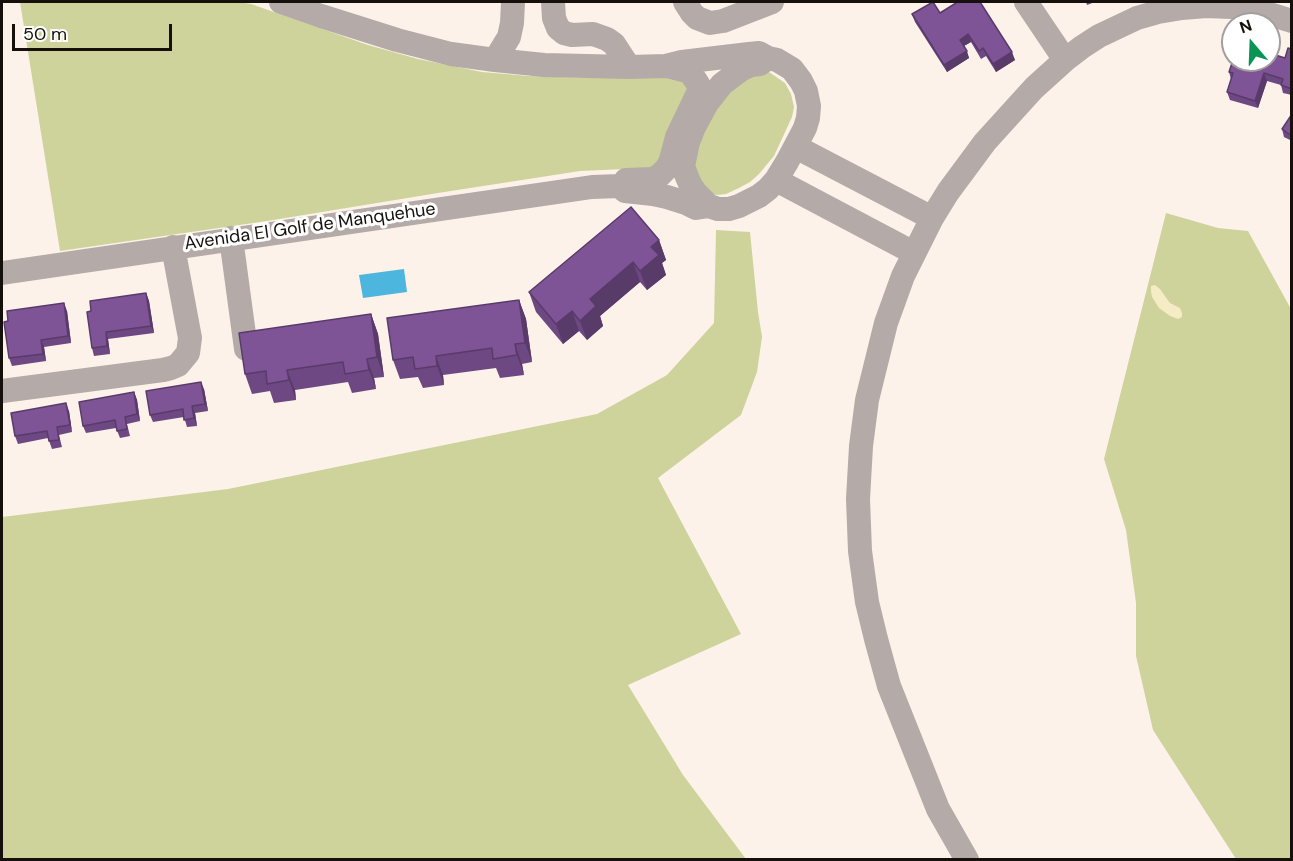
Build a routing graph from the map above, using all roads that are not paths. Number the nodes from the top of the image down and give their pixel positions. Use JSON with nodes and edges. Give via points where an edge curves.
{"nodes":[{"id":1,"x":281,"y":2,"type":"edge"},
{"id":2,"x":513,"y":2,"type":"edge"},
{"id":3,"x":553,"y":2,"type":"edge"},
{"id":4,"x":685,"y":2,"type":"edge"},
{"id":5,"x":772,"y":2,"type":"edge"},
{"id":6,"x":1026,"y":2,"type":"edge"},
{"id":7,"x":1292,"y":21,"type":"edge"},
{"id":8,"x":768,"y":58,"type":"junction"},
{"id":9,"x":495,"y":60,"type":"junction"},
{"id":10,"x":1065,"y":60,"type":"junction"},
{"id":11,"x":666,"y":66,"type":"junction"},
{"id":12,"x":629,"y":67,"type":"junction"},
{"id":13,"x":796,"y":147,"type":"junction"},
{"id":14,"x":776,"y":180,"type":"junction"},
{"id":15,"x":620,"y":186,"type":"junction"},
{"id":16,"x":709,"y":206,"type":"junction"},
{"id":17,"x":932,"y":218,"type":"junction"},
{"id":18,"x":231,"y":238,"type":"junction"},
{"id":19,"x":173,"y":247,"type":"junction"},
{"id":20,"x":914,"y":253,"type":"junction"},
{"id":21,"x":2,"y":273,"type":"edge"},
{"id":22,"x":246,"y":349,"type":"edge"},
{"id":23,"x":2,"y":391,"type":"edge"},
{"id":24,"x":967,"y":860,"type":"edge"}],
"edges":[{"from":1,"to":9,"type":"street","name":"Avenida El Golf de Manquehue","via":[[397,40]]},
{"from":2,"to":9,"type":"street","via":[[508,37]]},
{"from":3,"to":12,"type":"street","via":[[558,28],[564,33],[593,34],[607,39]]},
{"from":4,"to":5,"type":"street","via":[[692,14],[710,23]]},
{"from":6,"to":10,"type":"street"},
{"from":7,"to":10,"type":"street","via":[[1231,7],[1158,12],[1117,27]]},
{"from":8,"to":11,"type":"street","name":"Avenida El Golf de Manquehue","via":[[759,53]]},
{"from":8,"to":13,"type":"street","name":"Avenida El Golf de Manquehue","via":[[792,69],[806,91],[808,118]]},
{"from":8,"to":16,"type":"street","via":[[742,69],[722,84],[700,115],[688,142],[683,166],[691,186]]},
{"from":9,"to":12,"type":"street","name":"Avenida El Golf de Manquehue"},
{"from":10,"to":17,"type":"street","via":[[1004,119]]},
{"from":11,"to":12,"type":"street","name":"Avenida El Golf de Manquehue"},
{"from":11,"to":15,"type":"street","name":"Avenida El Golf de Manquehue","via":[[690,72],[699,91],[676,137],[666,169],[652,179],[625,180]]},
{"from":13,"to":14,"type":"street","name":"Avenida El Golf de Manquehue"},
{"from":13,"to":17,"type":"street"},
{"from":14,"to":16,"type":"street","name":"Avenida El Golf de Manquehue","via":[[759,196],[739,206]]},
{"from":14,"to":20,"type":"street"},
{"from":15,"to":16,"type":"street","name":"Avenida El Golf de Manquehue","via":[[625,191],[653,194],[696,208]]},
{"from":15,"to":18,"type":"street","name":"Avenida El Golf de Manquehue"},
{"from":17,"to":20,"type":"street"},
{"from":18,"to":19,"type":"street","name":"Avenida El Golf de Manquehue"},
{"from":18,"to":22,"type":"street"},
{"from":19,"to":21,"type":"street","name":"Avenida El Golf de Manquehue"},
{"from":19,"to":23,"type":"street","via":[[190,338],[188,353],[178,365]]},
{"from":20,"to":24,"type":"street","via":[[886,323],[867,400],[858,499],[860,551],[867,602],[889,686],[938,809]]}]}
